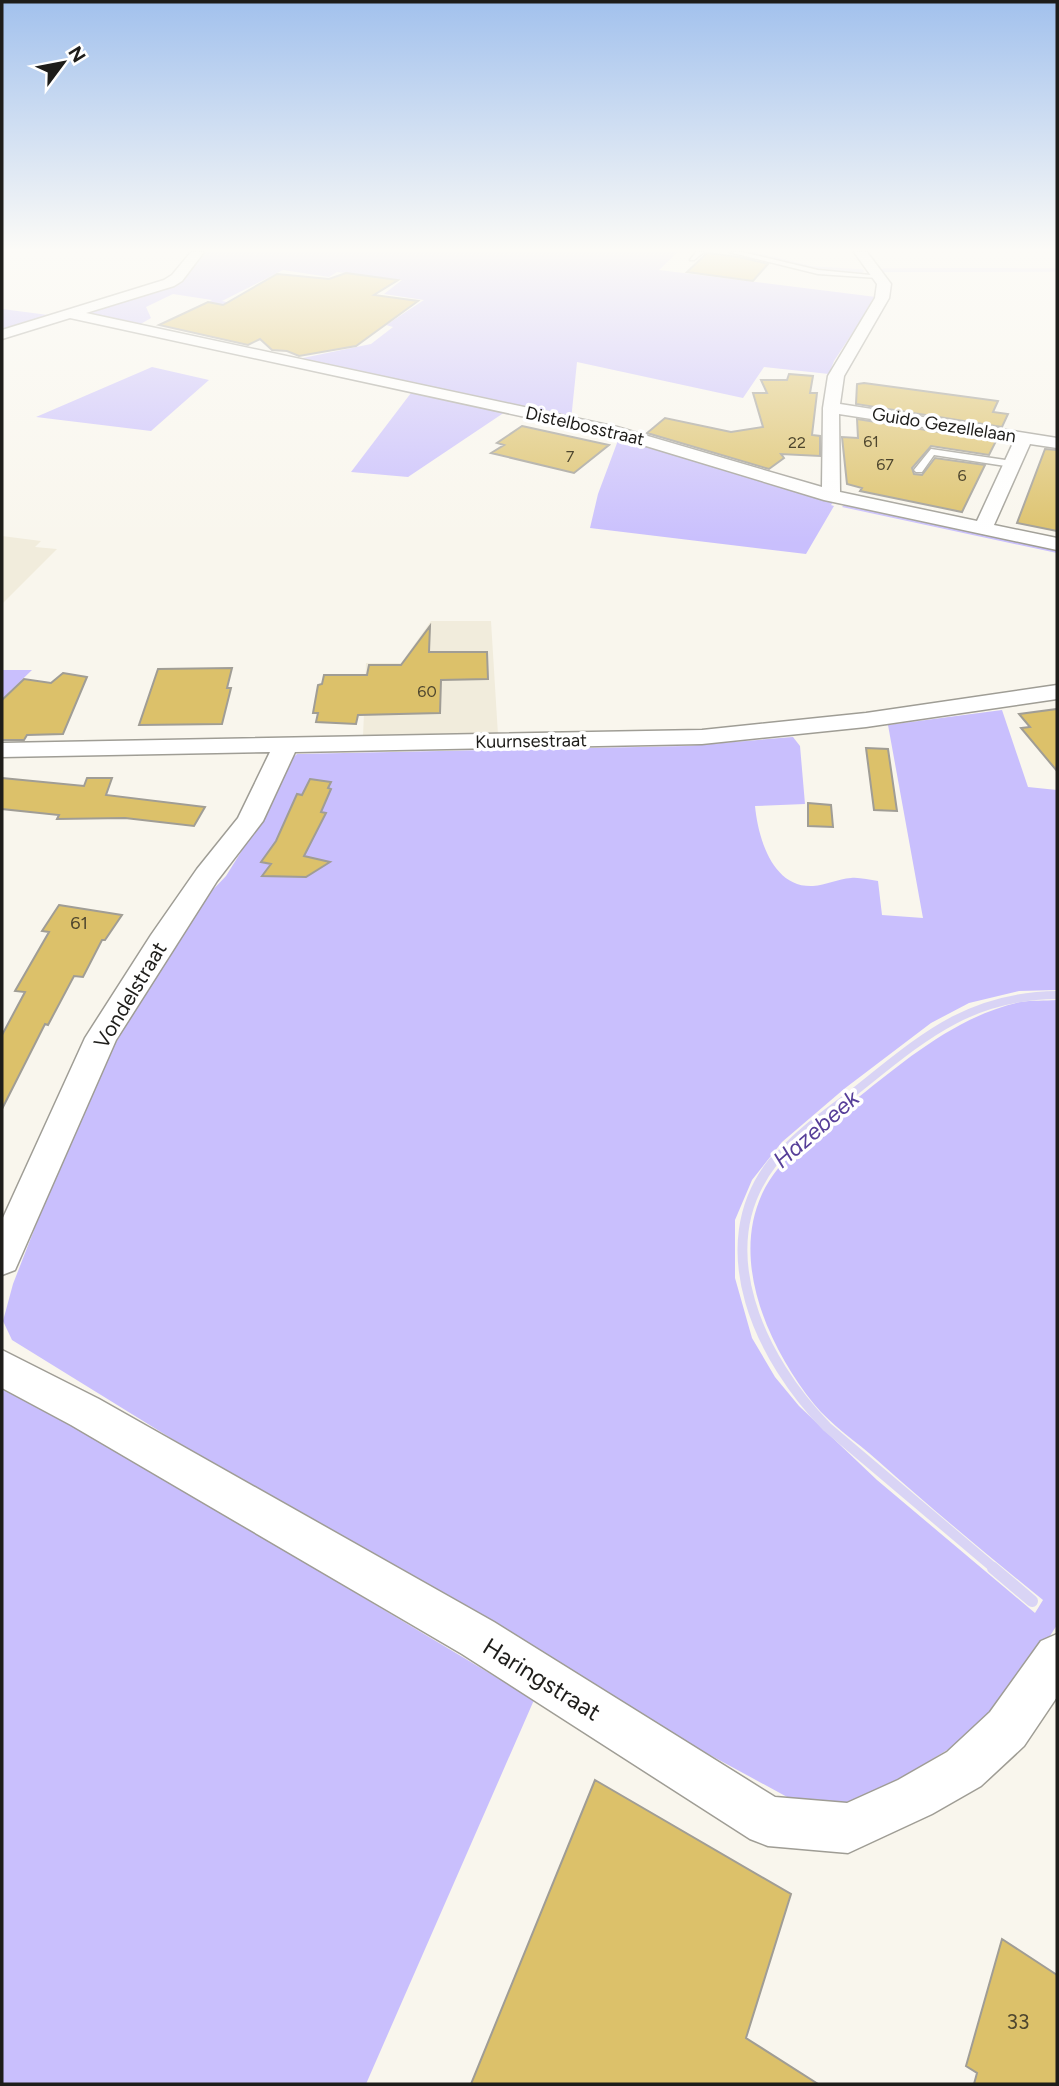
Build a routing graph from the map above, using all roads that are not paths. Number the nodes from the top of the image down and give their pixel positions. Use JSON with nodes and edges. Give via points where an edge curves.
{"nodes":[{"id":1,"x":233,"y":349,"type":"edge"},
{"id":2,"x":852,"y":349,"type":"edge"},
{"id":3,"x":831,"y":408,"type":"junction"},
{"id":4,"x":1024,"y":438,"type":"junction"},
{"id":5,"x":1057,"y":443,"type":"edge"},
{"id":6,"x":1012,"y":464,"type":"junction"},
{"id":7,"x":919,"y":470,"type":"dead end"},
{"id":8,"x":831,"y":495,"type":"junction"},
{"id":9,"x":983,"y":529,"type":"junction"},
{"id":10,"x":1057,"y":544,"type":"edge"},
{"id":11,"x":1057,"y":692,"type":"edge"},
{"id":12,"x":285,"y":747,"type":"junction"},
{"id":13,"x":2,"y":750,"type":"edge"},
{"id":14,"x":2,"y":1259,"type":"edge"},
{"id":15,"x":2,"y":1368,"type":"edge"},
{"id":16,"x":1057,"y":1657,"type":"edge"}],
"edges":[{"from":1,"to":8,"type":"street","name":"Distelbosstraat","via":[[617,432]]},
{"from":2,"to":3,"type":"street","via":[[836,376]]},
{"from":3,"to":4,"type":"street","name":"Guido Gezellelaan"},
{"from":3,"to":8,"type":"street"},
{"from":4,"to":5,"type":"street","name":"Guido Gezellelaan"},
{"from":4,"to":6,"type":"street"},
{"from":6,"to":7,"type":"lane","via":[[931,452]]},
{"from":6,"to":9,"type":"street"},
{"from":8,"to":9,"type":"street","name":"Distelbosstraat"},
{"from":9,"to":10,"type":"street","name":"Distelbosstraat"},
{"from":11,"to":12,"type":"street","name":"Kuurnsestraat","via":[[740,735]]},
{"from":12,"to":13,"type":"street","name":"Kuurnsestraat"},
{"from":12,"to":14,"type":"street","name":"Vondelstraat","via":[[250,821],[207,875],[101,1038]]},
{"from":15,"to":16,"type":"street","name":"Haringstraat","via":[[478,1638],[768,1821],[848,1828],[928,1790],[964,1769],[1007,1729]]}]}
